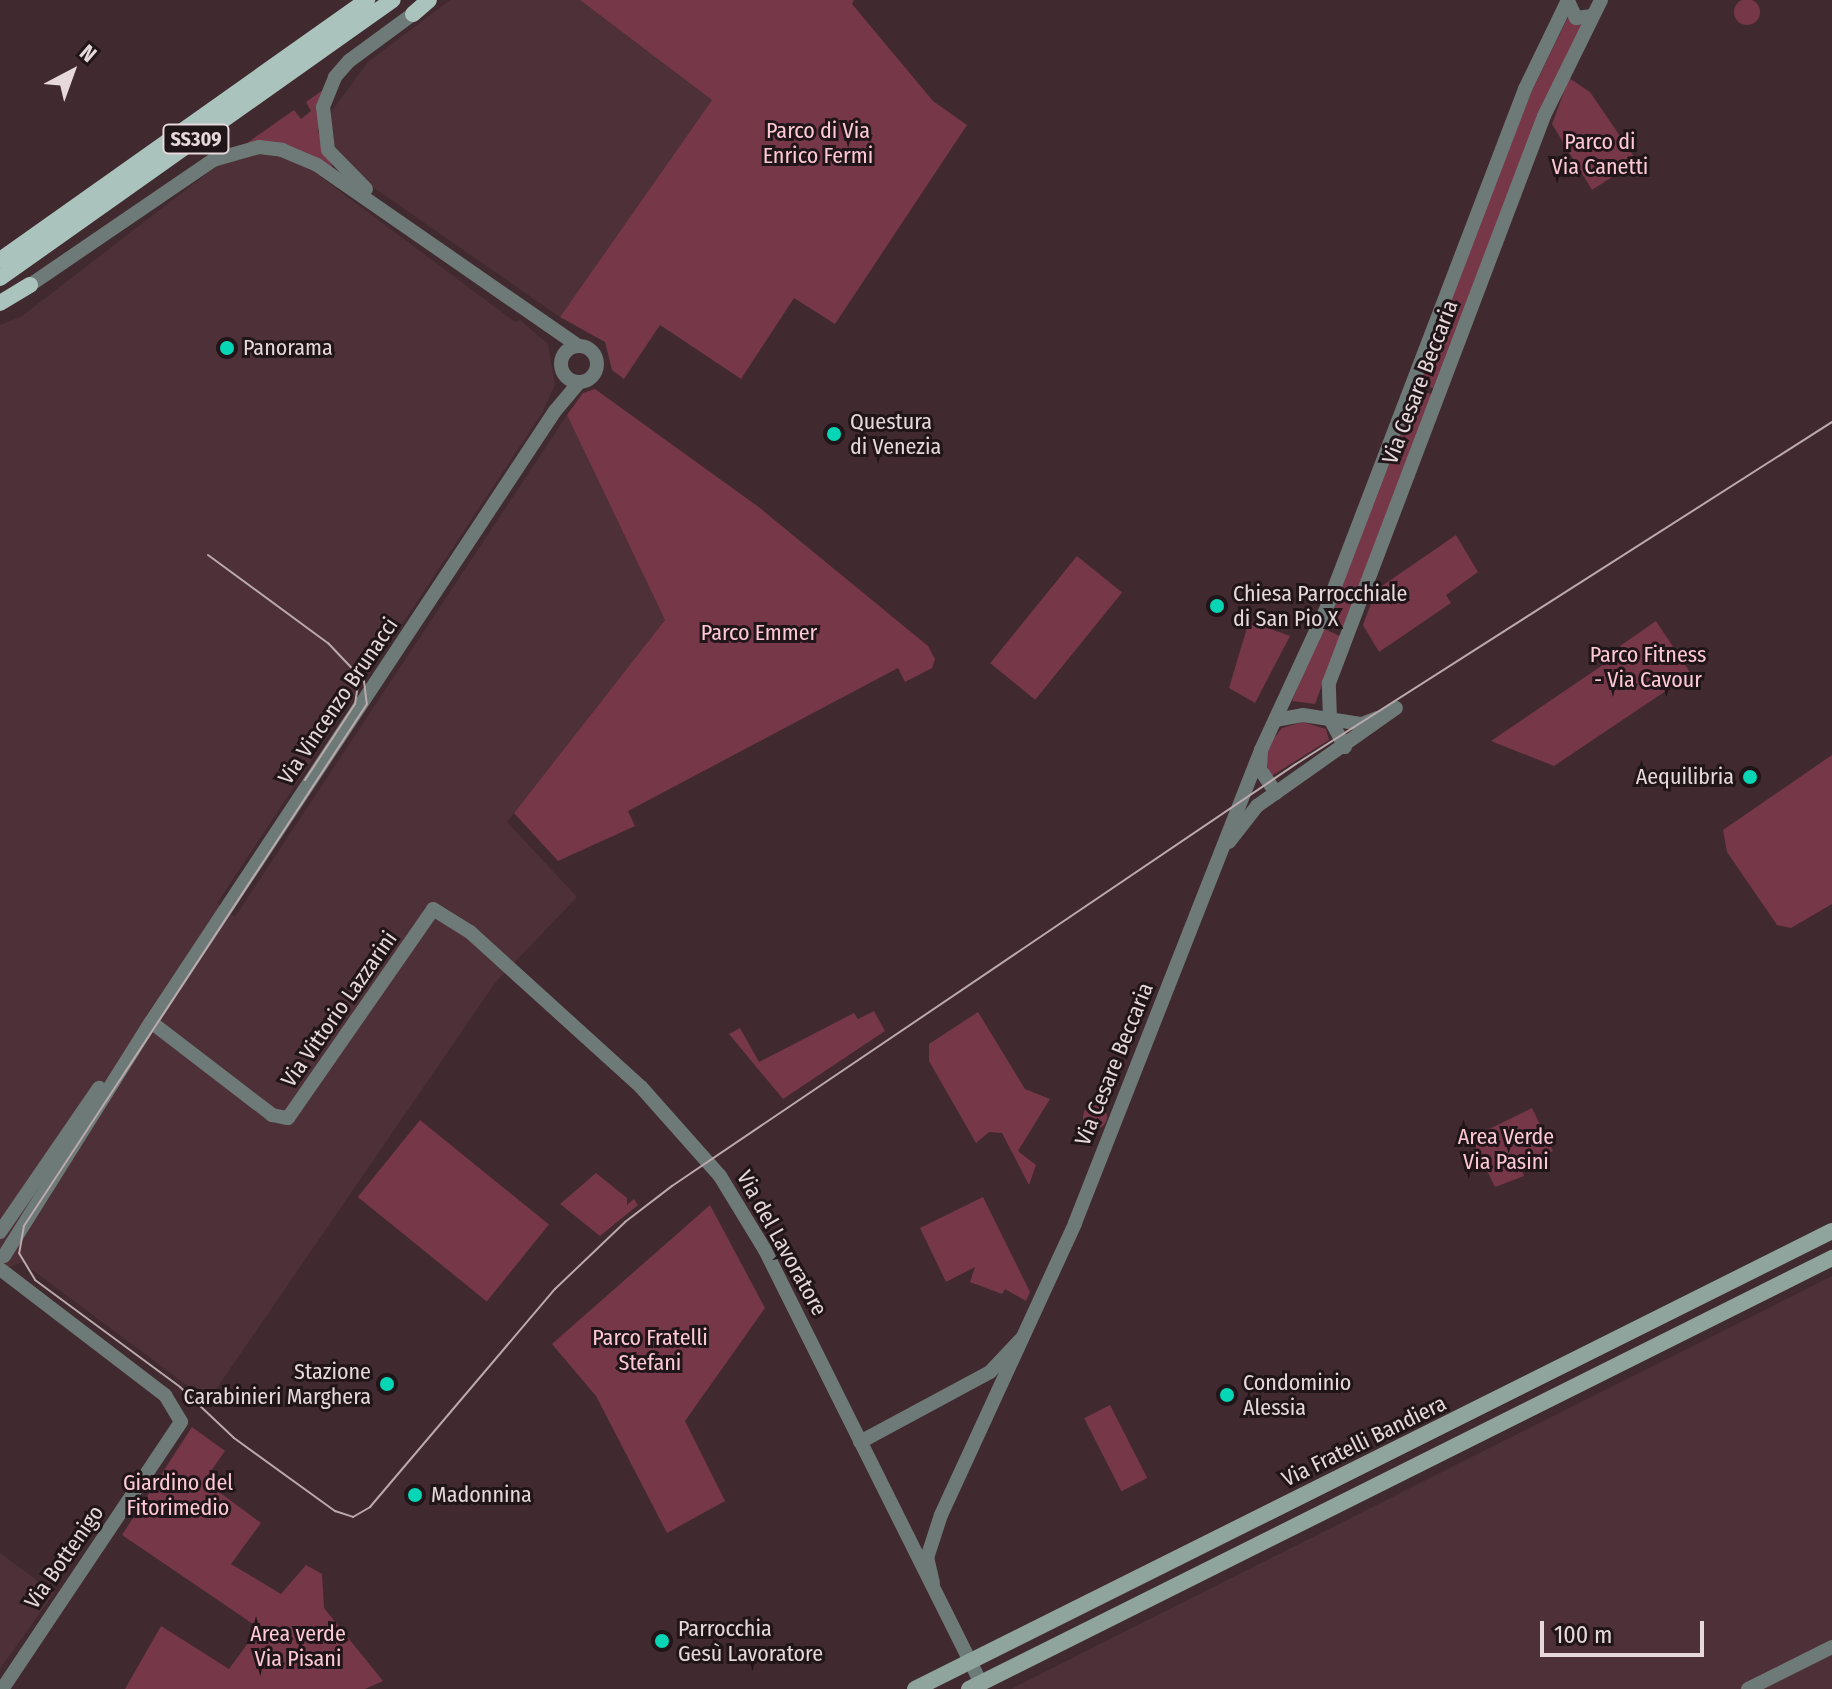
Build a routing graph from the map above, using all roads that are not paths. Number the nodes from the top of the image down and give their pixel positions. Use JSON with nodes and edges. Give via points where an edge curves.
{"nodes":[{"id":1,"x":367,"y":0,"type":"edge"},
{"id":2,"x":392,"y":0,"type":"edge"},
{"id":3,"x":429,"y":0,"type":"edge"},
{"id":4,"x":1568,"y":0,"type":"edge"},
{"id":5,"x":1601,"y":0,"type":"edge"},
{"id":6,"x":413,"y":14,"type":"joint"},
{"id":7,"x":1592,"y":16,"type":"junction"},
{"id":8,"x":438,"y":247,"type":"junction"},
{"id":9,"x":0,"y":260,"type":"edge"},
{"id":10,"x":0,"y":278,"type":"edge"},
{"id":11,"x":30,"y":285,"type":"joint"},
{"id":12,"x":0,"y":303,"type":"edge"},
{"id":13,"x":551,"y":329,"type":"junction"},
{"id":14,"x":578,"y":346,"type":"junction"},
{"id":15,"x":562,"y":356,"type":"junction"},
{"id":16,"x":564,"y":375,"type":"junction"},
{"id":17,"x":579,"y":382,"type":"junction"},
{"id":18,"x":560,"y":404,"type":"junction"},
{"id":19,"x":1330,"y":719,"type":"junction"},
{"id":20,"x":1275,"y":720,"type":"junction"},
{"id":21,"x":1345,"y":747,"type":"junction"},
{"id":22,"x":1261,"y":750,"type":"junction"},
{"id":23,"x":1276,"y":793,"type":"junction"},
{"id":24,"x":1223,"y":851,"type":"junction"},
{"id":25,"x":433,"y":909,"type":"joint"},
{"id":26,"x":151,"y":1022,"type":"junction"},
{"id":27,"x":1832,"y":1231,"type":"edge"},
{"id":28,"x":0,"y":1232,"type":"edge"},
{"id":29,"x":2,"y":1258,"type":"edge"},
{"id":30,"x":1832,"y":1258,"type":"edge"},
{"id":31,"x":1025,"y":1334,"type":"junction"},
{"id":32,"x":860,"y":1442,"type":"junction"},
{"id":33,"x":934,"y":1587,"type":"junction"},
{"id":34,"x":1832,"y":1647,"type":"edge"},
{"id":35,"x":970,"y":1661,"type":"junction"},
{"id":36,"x":975,"y":1686,"type":"edge"},
{"id":37,"x":2,"y":1689,"type":"edge"},
{"id":38,"x":915,"y":1689,"type":"edge"},
{"id":39,"x":1748,"y":1689,"type":"edge"}],
"edges":[{"from":1,"to":9,"type":"main road","number":"SS309"},
{"from":2,"to":10,"type":"main road","number":"SS309"},
{"from":3,"to":6,"type":"main road"},
{"from":4,"to":7,"type":"street","name":"Via Cesare Beccaria","via":[[1576,18]]},
{"from":4,"to":20,"type":"street","name":"Via Cesare Beccaria","via":[[1525,89],[1327,607]]},
{"from":5,"to":7,"type":"street","name":"Via Cesare Beccaria"},
{"from":6,"to":8,"type":"street","via":[[335,77],[321,124],[337,164]]},
{"from":7,"to":19,"type":"street","name":"Via Cesare Beccaria","via":[[1544,116],[1347,634],[1328,687]]},
{"from":8,"to":11,"type":"street","via":[[317,165],[259,147],[213,160]]},
{"from":8,"to":13,"type":"street"},
{"from":11,"to":12,"type":"main road"},
{"from":13,"to":14,"type":"street"},
{"from":13,"to":15,"type":"street"},
{"from":14,"to":15,"type":"street"},
{"from":14,"to":17,"type":"street","via":[[590,349],[598,365],[593,376]]},
{"from":15,"to":16,"type":"street"},
{"from":16,"to":17,"type":"street"},
{"from":16,"to":18,"type":"street","name":"Via Vincenzo Brunacci"},
{"from":17,"to":18,"type":"street","name":"Via Vincenzo Brunacci"},
{"from":18,"to":26,"type":"street","name":"Via Vincenzo Brunacci"},
{"from":19,"to":20,"type":"street","via":[[1303,715]]},
{"from":19,"to":21,"type":"street"},
{"from":19,"to":21,"type":"street","via":[[1362,724],[1396,708]]},
{"from":20,"to":22,"type":"street","name":"Via Cesare Beccaria"},
{"from":21,"to":23,"type":"street"},
{"from":22,"to":23,"type":"street","via":[[1260,769]]},
{"from":22,"to":24,"type":"street","name":"Via Cesare Beccaria","via":[[1235,807]]},
{"from":23,"to":24,"type":"street","via":[[1250,813]]},
{"from":24,"to":31,"type":"street","name":"Via Cesare Beccaria"},
{"from":25,"to":26,"type":"street","name":"Via Vittorio Lazzarini","via":[[288,1118],[272,1115]]},
{"from":25,"to":32,"type":"street","name":"Via del Lavoratore","via":[[470,932],[585,1033],[701,1150],[765,1250]]},
{"from":26,"to":28,"type":"street","name":"Via Vincenzo Brunacci","via":[[134,1038]]},
{"from":26,"to":29,"type":"street","name":"Via Vincenzo Brunacci"},
{"from":27,"to":35,"type":"main road","name":"Via Fratelli Bandiera"},
{"from":29,"to":37,"type":"street","name":"Via Bottenigo","via":[[25,1292],[165,1395],[181,1422]]},
{"from":30,"to":36,"type":"main road","name":"Via Fratelli Bandiera"},
{"from":31,"to":32,"type":"street","name":"Via Cesare Beccaria","via":[[990,1372]]},
{"from":31,"to":33,"type":"street","name":"Via Cesare Beccaria","via":[[941,1515],[927,1558]]},
{"from":32,"to":33,"type":"street","name":"Via del Lavoratore","via":[[911,1553]]},
{"from":33,"to":35,"type":"street","name":"Via del Lavoratore"},
{"from":34,"to":39,"type":"street"},
{"from":35,"to":36,"type":"street","name":"Via del Lavoratore"},
{"from":35,"to":38,"type":"main road","name":"Via Fratelli Bandiera"}]}
